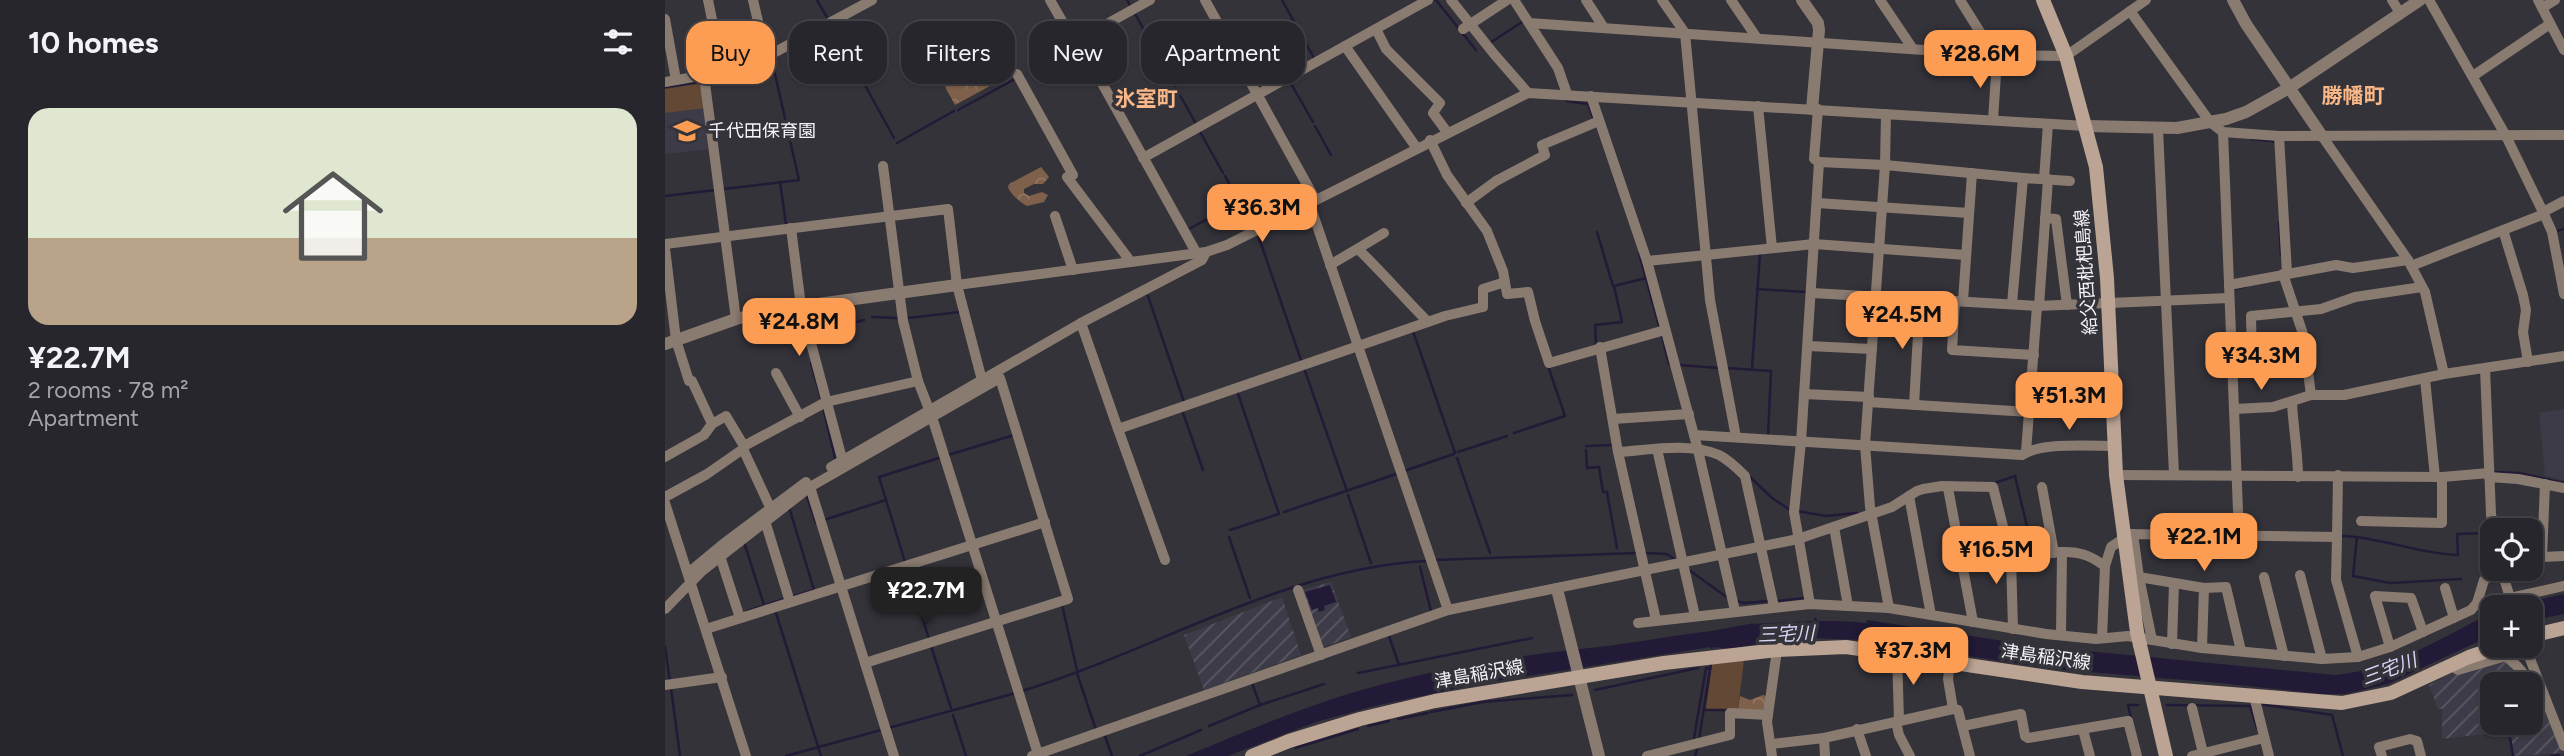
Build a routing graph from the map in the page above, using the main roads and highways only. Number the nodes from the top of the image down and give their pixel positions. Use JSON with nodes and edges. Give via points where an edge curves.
{"nodes":[{"id":1,"x":2043,"y":0,"type":"edge"},
{"id":2,"x":2564,"y":628,"type":"edge"},
{"id":3,"x":2543,"y":633,"type":"edge"},
{"id":4,"x":2480,"y":655,"type":"edge"},
{"id":5,"x":2148,"y":685,"type":"junction"},
{"id":6,"x":1252,"y":756,"type":"edge"},
{"id":7,"x":2166,"y":756,"type":"edge"}],
"edges":[{"from":1,"to":5,"type":"main road","name":"給父西枇杷島線","via":[[2066,56],[2096,167],[2116,475]]},
{"from":2,"to":3,"type":"main road"},
{"from":4,"to":5,"type":"main road","name":"津島稲沢線","via":[[2364,700],[2322,703]]},
{"from":5,"to":6,"type":"main road","name":"津島稲沢線","via":[[2036,676],[1846,647],[1777,650],[1664,663],[1435,701],[1360,719]]},
{"from":5,"to":7,"type":"main road","name":"給父西枇杷島線"}]}
